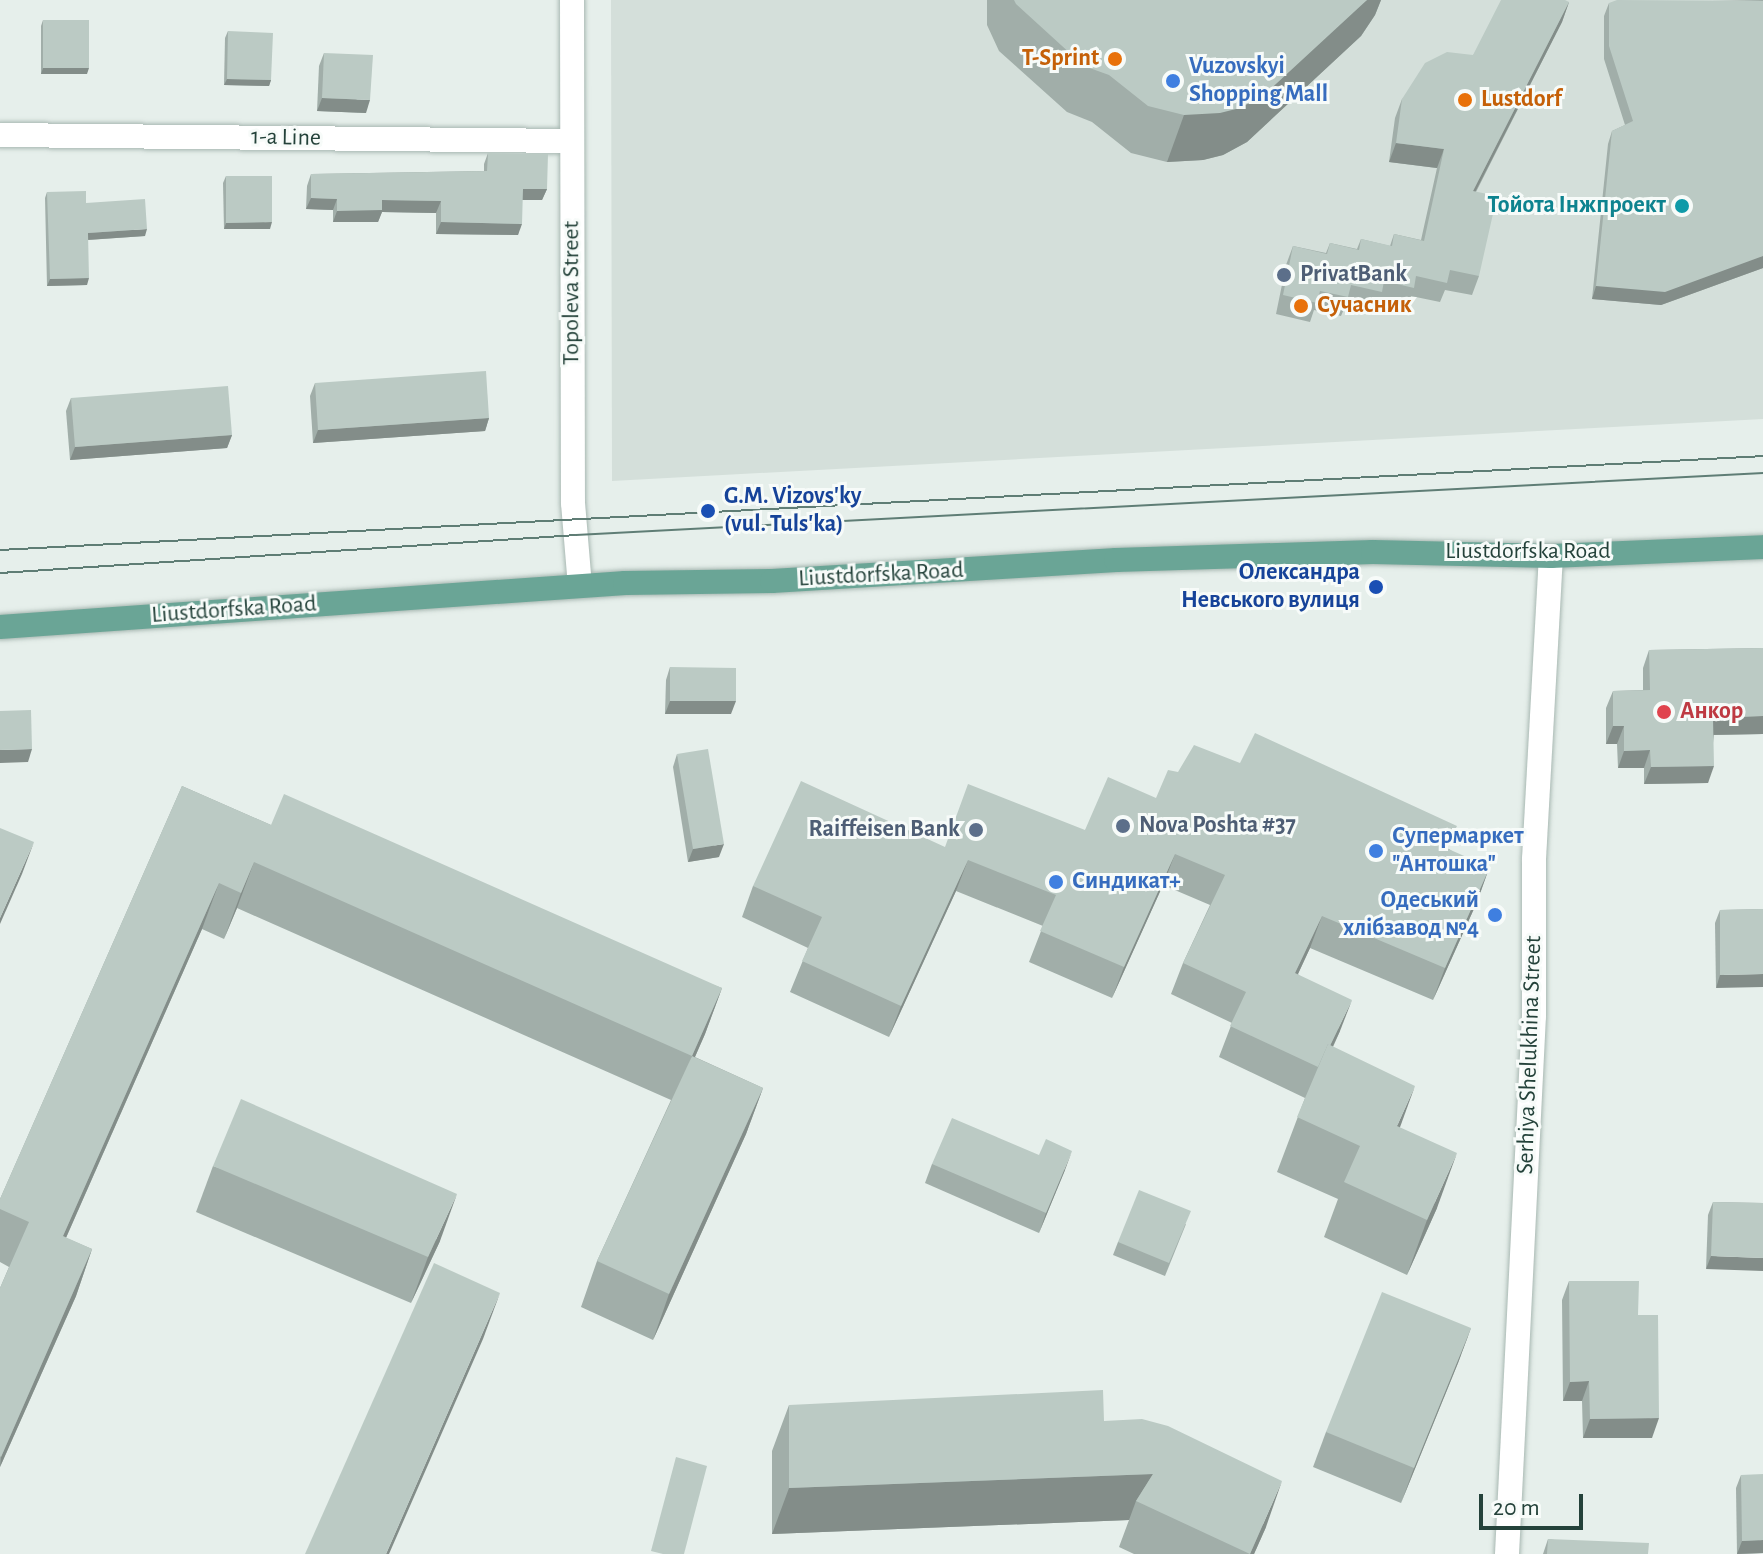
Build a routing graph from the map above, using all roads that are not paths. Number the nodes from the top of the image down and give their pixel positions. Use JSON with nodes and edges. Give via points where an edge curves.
{"nodes":[{"id":1,"x":572,"y":0,"type":"edge"},
{"id":2,"x":0,"y":135,"type":"edge"},
{"id":3,"x":572,"y":141,"type":"junction"},
{"id":4,"x":1763,"y":547,"type":"edge"},
{"id":5,"x":1551,"y":556,"type":"junction"},
{"id":6,"x":580,"y":586,"type":"junction"},
{"id":7,"x":0,"y":627,"type":"edge"},
{"id":8,"x":1507,"y":1554,"type":"edge"}],
"edges":[{"from":1,"to":3,"type":"street","name":"Topoleva Street"},
{"from":2,"to":3,"type":"street","name":"1-a Line"},
{"from":3,"to":6,"type":"street","name":"Topoleva Street","via":[[573,503]]},
{"from":4,"to":5,"type":"main road","name":"Liustdorfska Road"},
{"from":5,"to":6,"type":"main road","name":"Liustdorfska Road","via":[[1358,552]]},
{"from":5,"to":8,"type":"street","name":"Serhiya Shelukhina Street","via":[[1534,844],[1534,1016]]},
{"from":6,"to":7,"type":"main road","name":"Liustdorfska Road"}]}
